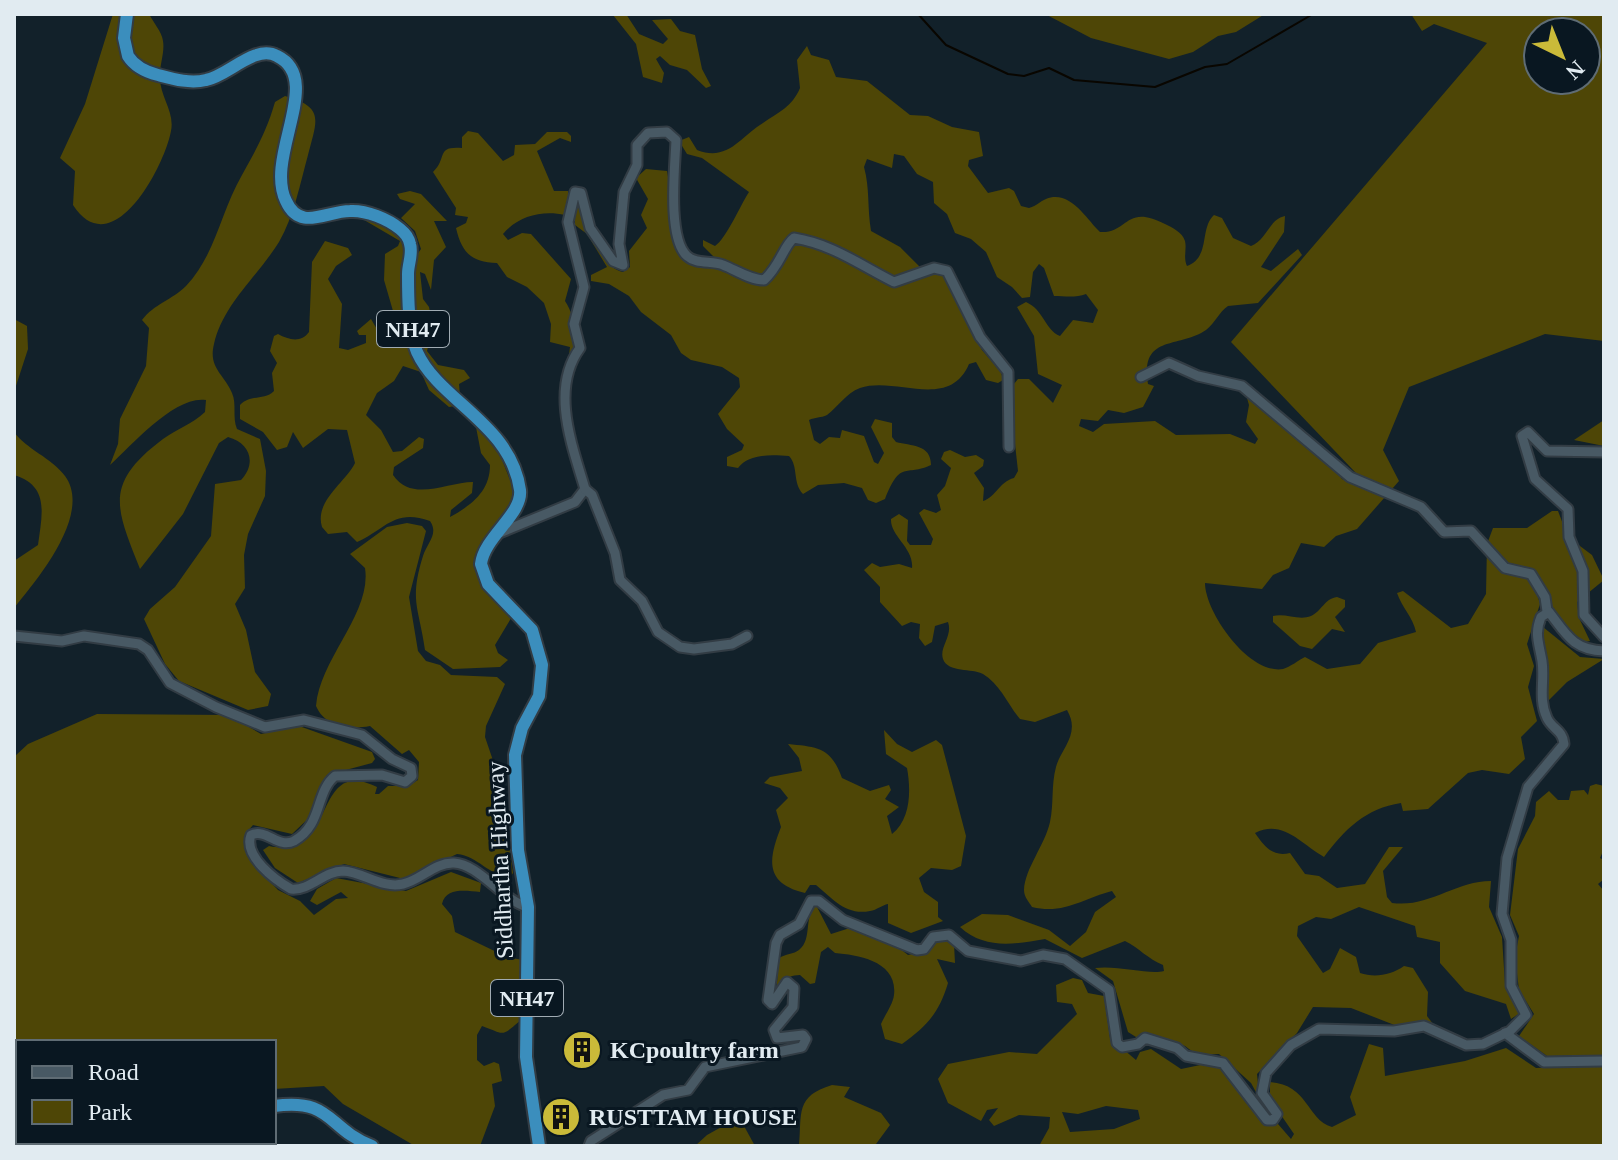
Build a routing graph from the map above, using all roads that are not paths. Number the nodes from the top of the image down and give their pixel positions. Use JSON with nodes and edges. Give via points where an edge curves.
{"nodes":[{"id":1,"x":127,"y":14,"type":"edge"},
{"id":2,"x":1141,"y":377,"type":"dead end"},
{"id":3,"x":1009,"y":447,"type":"dead end"},
{"id":4,"x":1604,"y":452,"type":"edge"},
{"id":5,"x":585,"y":489,"type":"junction"},
{"id":6,"x":495,"y":533,"type":"junction"},
{"id":7,"x":1547,"y":611,"type":"junction"},
{"id":8,"x":14,"y":636,"type":"edge"},
{"id":9,"x":747,"y":636,"type":"dead end"},
{"id":10,"x":1604,"y":637,"type":"edge"},
{"id":11,"x":1604,"y":651,"type":"edge"},
{"id":12,"x":528,"y":907,"type":"junction"},
{"id":13,"x":1505,"y":1033,"type":"junction"},
{"id":14,"x":1604,"y":1061,"type":"edge"},
{"id":15,"x":276,"y":1106,"type":"edge"},
{"id":16,"x":372,"y":1146,"type":"edge"},
{"id":17,"x":539,"y":1146,"type":"edge"},
{"id":18,"x":589,"y":1146,"type":"edge"}],
"edges":[{"from":1,"to":6,"type":"highway","name":"Siddhartha Highway","number":"NH47","via":[[128,56],[150,73],[200,81],[268,53],[294,70],[298,90],[280,169],[284,198],[303,218],[362,212],[408,237],[416,349],[494,434],[520,490],[514,511]]},
{"from":2,"to":7,"type":"street","via":[[1169,363],[1242,386],[1350,477],[1421,507],[1444,532],[1471,531],[1505,568],[1531,574]]},
{"from":3,"to":5,"type":"street","via":[[1008,372],[978,335],[947,271],[934,268],[894,282],[846,253],[794,238],[764,280],[693,260],[683,251],[676,229],[676,140],[656,130],[639,142],[637,165],[625,189],[619,244],[623,265],[610,258],[590,228],[581,193],[573,197],[569,230],[584,294],[574,324],[580,348],[566,374],[566,414]]},
{"from":4,"to":10,"type":"street","via":[[1547,451],[1528,432],[1522,436],[1535,479],[1568,509],[1569,537],[1583,571],[1583,612]]},
{"from":5,"to":6,"type":"street","via":[[575,502]]},
{"from":5,"to":9,"type":"street","via":[[603,521],[620,580],[642,601],[658,632],[680,647],[694,649],[732,644]]},
{"from":6,"to":12,"type":"highway","name":"Siddhartha Highway","number":"NH47","via":[[482,558],[483,574],[532,630],[542,665],[539,696],[515,755],[518,850]]},
{"from":7,"to":11,"type":"street","via":[[1570,641]]},
{"from":7,"to":13,"type":"street","via":[[1536,634],[1542,697],[1548,720],[1564,744],[1528,787],[1507,858],[1502,914],[1511,940],[1511,986],[1526,1015]]},
{"from":8,"to":12,"type":"street","via":[[62,641],[84,636],[139,644],[170,683],[216,707],[265,727],[304,720],[365,736],[411,768],[412,776],[405,782],[382,775],[335,776],[315,819],[295,840],[283,843],[263,833],[251,835],[249,846],[260,863],[291,889],[341,871],[399,885],[456,863]]},
{"from":12,"to":17,"type":"highway","name":"Siddhartha Highway","number":"NH47","via":[[526,1057]]},
{"from":13,"to":14,"type":"street","via":[[1544,1062]]},
{"from":13,"to":18,"type":"street","via":[[1483,1044],[1466,1045],[1424,1026],[1394,1031],[1319,1029],[1291,1045],[1266,1073],[1262,1093],[1277,1114],[1267,1120],[1223,1063],[1186,1056],[1145,1038],[1122,1047],[1109,990],[1065,959],[1043,955],[1021,961],[968,951],[949,935],[933,937],[917,950],[811,901],[799,924],[776,943],[768,1000],[772,1004],[778,999],[787,982],[794,988],[793,1007],[774,1030],[777,1038],[803,1035],[802,1047],[705,1067],[688,1090],[663,1095]]},
{"from":15,"to":16,"type":"highway","via":[[316,1107]]}]}
